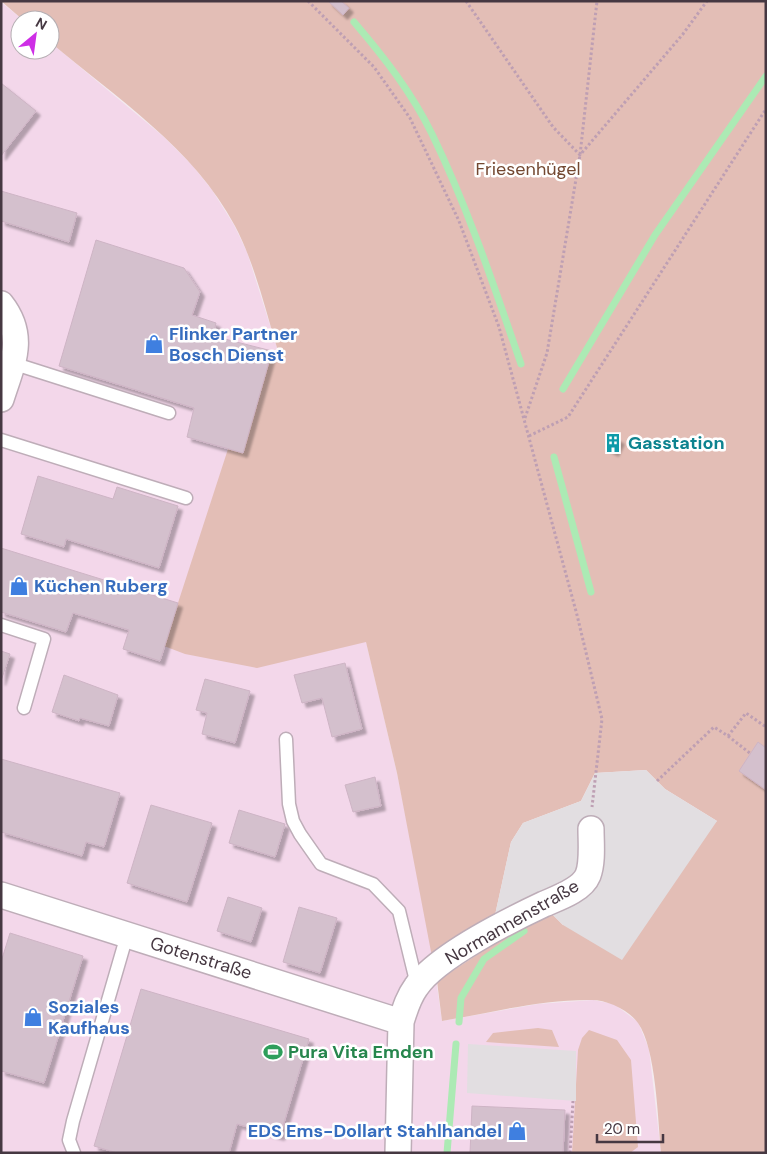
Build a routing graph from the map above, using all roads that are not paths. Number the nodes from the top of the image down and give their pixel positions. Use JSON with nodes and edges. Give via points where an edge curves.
{"nodes":[{"id":1,"x":1,"y":304,"type":"edge"},
{"id":2,"x":12,"y":363,"type":"junction"},
{"id":3,"x":1,"y":399,"type":"edge"},
{"id":4,"x":169,"y":413,"type":"dead end"},
{"id":5,"x":1,"y":440,"type":"edge"},
{"id":6,"x":186,"y":498,"type":"dead end"},
{"id":7,"x":1,"y":625,"type":"edge"},
{"id":8,"x":24,"y":708,"type":"dead end"},
{"id":9,"x":286,"y":739,"type":"dead end"},
{"id":10,"x":591,"y":829,"type":"road end"},
{"id":11,"x":1,"y":894,"type":"edge"},
{"id":12,"x":127,"y":935,"type":"junction"},
{"id":13,"x":417,"y":985,"type":"junction"},
{"id":14,"x":401,"y":1022,"type":"junction"},
{"id":15,"x":74,"y":1153,"type":"edge"},
{"id":16,"x":398,"y":1153,"type":"edge"}],
"edges":[{"from":1,"to":2,"type":"street","via":[[13,323],[16,336],[17,347]]},
{"from":2,"to":3,"type":"street"},
{"from":2,"to":4,"type":"lane"},
{"from":5,"to":6,"type":"lane"},
{"from":7,"to":8,"type":"lane","via":[[44,639]]},
{"from":9,"to":13,"type":"lane","via":[[289,804],[293,821],[321,864],[373,884],[398,911]]},
{"from":10,"to":13,"type":"street","name":"Normannenstraße","via":[[589,869],[583,882],[568,893],[498,926],[435,968]]},
{"from":11,"to":12,"type":"street","name":"Gotenstraße"},
{"from":12,"to":14,"type":"street","name":"Gotenstraße"},
{"from":12,"to":15,"type":"lane","via":[[69,1140]]},
{"from":13,"to":14,"type":"street","name":"Normannenstraße","via":[[406,1004]]},
{"from":14,"to":16,"type":"street","name":"Normannenstraße"}]}
